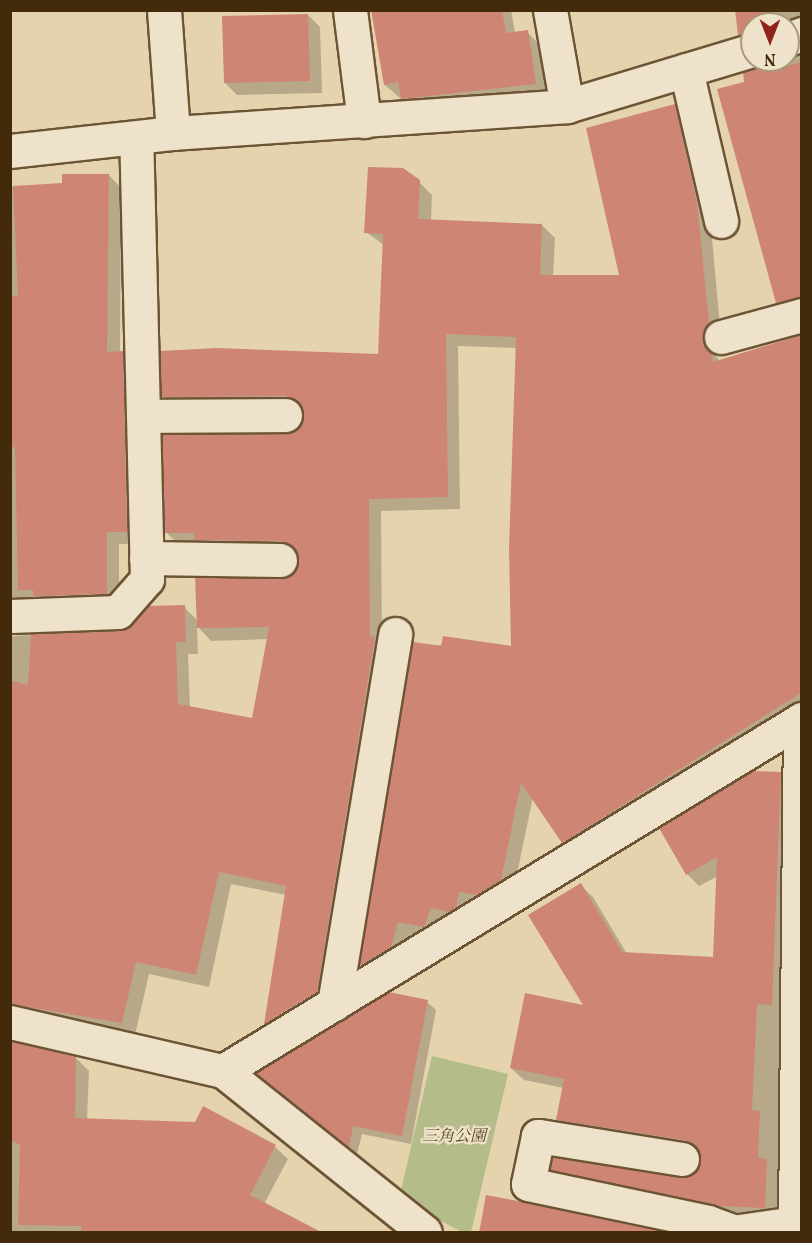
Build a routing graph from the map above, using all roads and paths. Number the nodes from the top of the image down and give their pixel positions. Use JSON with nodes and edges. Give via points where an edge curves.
{"nodes":[{"id":1,"x":164,"y":10,"type":"edge"},
{"id":2,"x":350,"y":10,"type":"edge"},
{"id":3,"x":550,"y":10,"type":"edge"},
{"id":4,"x":740,"y":54,"type":"edge"},
{"id":5,"x":686,"y":70,"type":"junction"},
{"id":6,"x":567,"y":106,"type":"junction"},
{"id":7,"x":364,"y":121,"type":"junction"},
{"id":8,"x":173,"y":133,"type":"junction"},
{"id":9,"x":136,"y":138,"type":"junction"},
{"id":10,"x":10,"y":152,"type":"edge"},
{"id":11,"x":721,"y":221,"type":"dead end"},
{"id":12,"x":801,"y":315,"type":"edge"},
{"id":13,"x":721,"y":338,"type":"dead end"},
{"id":14,"x":285,"y":415,"type":"dead end"},
{"id":15,"x":142,"y":416,"type":"junction"},
{"id":16,"x":146,"y":558,"type":"junction"},
{"id":17,"x":280,"y":560,"type":"dead end"},
{"id":18,"x":10,"y":616,"type":"edge"},
{"id":19,"x":395,"y":634,"type":"dead end"},
{"id":20,"x":801,"y":719,"type":"edge"},
{"id":21,"x":334,"y":1004,"type":"junction"},
{"id":22,"x":10,"y":1022,"type":"edge"},
{"id":23,"x":223,"y":1071,"type":"junction"},
{"id":24,"x":682,"y":1159,"type":"dead end"},
{"id":25,"x":798,"y":1222,"type":"edge"},
{"id":26,"x":734,"y":1232,"type":"edge"},
{"id":27,"x":425,"y":1233,"type":"edge"}],
"edges":[{"from":1,"to":8,"type":"street"},
{"from":2,"to":7,"type":"street"},
{"from":3,"to":6,"type":"street"},
{"from":4,"to":5,"type":"street"},
{"from":5,"to":6,"type":"street"},
{"from":5,"to":11,"type":"street"},
{"from":6,"to":7,"type":"street"},
{"from":7,"to":8,"type":"street"},
{"from":8,"to":9,"type":"street"},
{"from":9,"to":10,"type":"street"},
{"from":9,"to":15,"type":"street"},
{"from":12,"to":13,"type":"street"},
{"from":14,"to":15,"type":"street"},
{"from":15,"to":16,"type":"street"},
{"from":16,"to":17,"type":"street"},
{"from":16,"to":18,"type":"street","via":[[147,579],[118,612]]},
{"from":19,"to":21,"type":"street"},
{"from":20,"to":21,"type":"street"},
{"from":20,"to":25,"type":"street"},
{"from":21,"to":23,"type":"street"},
{"from":22,"to":23,"type":"street"},
{"from":23,"to":27,"type":"street"},
{"from":24,"to":26,"type":"street","via":[[538,1136],[528,1184],[708,1222]]},
{"from":25,"to":26,"type":"street"}]}
